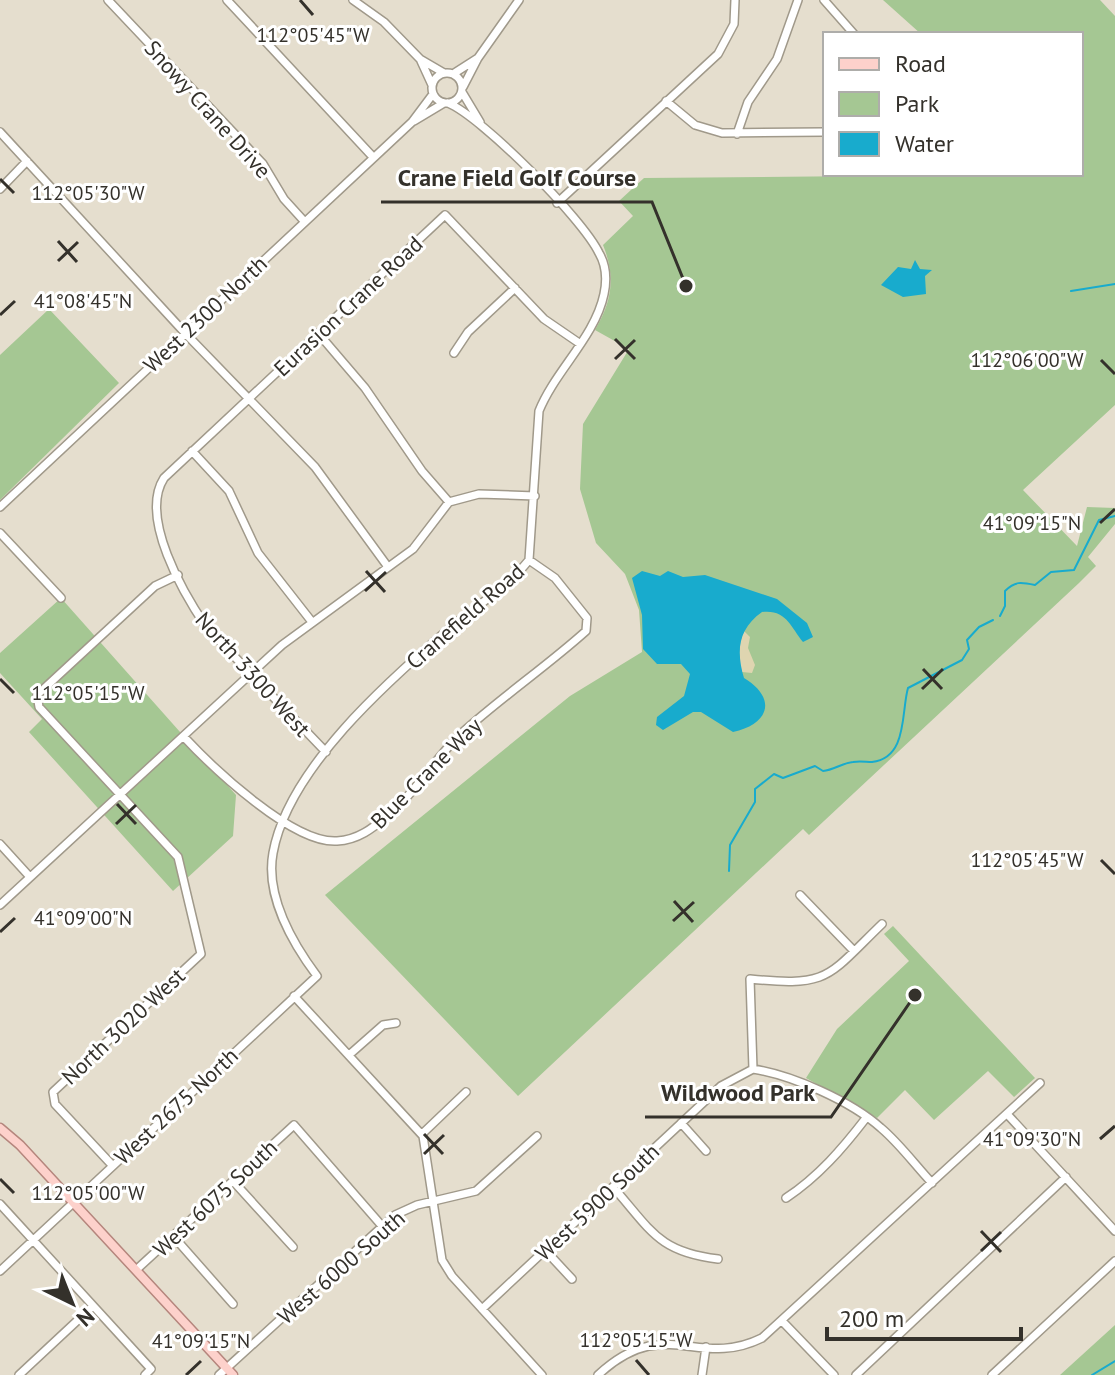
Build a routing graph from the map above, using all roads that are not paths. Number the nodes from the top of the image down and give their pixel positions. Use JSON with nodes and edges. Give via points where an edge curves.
{"nodes":[{"id":1,"x":108,"y":0,"type":"edge"},
{"id":2,"x":227,"y":0,"type":"edge"},
{"id":3,"x":353,"y":0,"type":"edge"},
{"id":4,"x":519,"y":0,"type":"edge"},
{"id":5,"x":735,"y":0,"type":"edge"},
{"id":6,"x":798,"y":0,"type":"edge"},
{"id":7,"x":824,"y":0,"type":"edge"},
{"id":8,"x":852,"y":32,"type":"edge"},
{"id":9,"x":478,"y":58,"type":"junction"},
{"id":10,"x":420,"y":59,"type":"junction"},
{"id":11,"x":448,"y":73,"type":"junction"},
{"id":12,"x":433,"y":89,"type":"junction"},
{"id":13,"x":462,"y":90,"type":"junction"},
{"id":14,"x":666,"y":101,"type":"junction"},
{"id":15,"x":446,"y":103,"type":"junction"},
{"id":16,"x":412,"y":122,"type":"junction"},
{"id":17,"x":481,"y":124,"type":"junction"},
{"id":18,"x":0,"y":132,"type":"edge"},
{"id":19,"x":823,"y":132,"type":"edge"},
{"id":20,"x":737,"y":134,"type":"junction"},
{"id":21,"x":373,"y":157,"type":"junction"},
{"id":22,"x":27,"y":161,"type":"junction"},
{"id":23,"x":0,"y":189,"type":"edge"},
{"id":24,"x":557,"y":203,"type":"junction"},
{"id":25,"x":304,"y":221,"type":"junction"},
{"id":26,"x":515,"y":288,"type":"junction"},
{"id":27,"x":185,"y":333,"type":"junction"},
{"id":28,"x":318,"y":333,"type":"junction"},
{"id":29,"x":579,"y":343,"type":"junction"},
{"id":30,"x":454,"y":353,"type":"dead end"},
{"id":31,"x":250,"y":397,"type":"junction"},
{"id":32,"x":192,"y":451,"type":"junction"},
{"id":33,"x":535,"y":496,"type":"junction"},
{"id":34,"x":449,"y":502,"type":"junction"},
{"id":35,"x":154,"y":503,"type":"joint"},
{"id":36,"x":0,"y":507,"type":"edge"},
{"id":37,"x":0,"y":533,"type":"edge"},
{"id":38,"x":529,"y":560,"type":"junction"},
{"id":39,"x":388,"y":567,"type":"junction"},
{"id":40,"x":178,"y":575,"type":"junction"},
{"id":41,"x":61,"y":598,"type":"dead end"},
{"id":42,"x":312,"y":622,"type":"junction"},
{"id":43,"x":250,"y":675,"type":"junction"},
{"id":44,"x":184,"y":737,"type":"junction"},
{"id":45,"x":326,"y":752,"type":"junction"},
{"id":46,"x":122,"y":795,"type":"junction"},
{"id":47,"x":283,"y":819,"type":"junction"},
{"id":48,"x":0,"y":844,"type":"edge"},
{"id":49,"x":30,"y":877,"type":"junction"},
{"id":50,"x":800,"y":895,"type":"dead end"},
{"id":51,"x":0,"y":905,"type":"edge"},
{"id":52,"x":882,"y":924,"type":"dead end"},
{"id":53,"x":854,"y":951,"type":"junction"},
{"id":54,"x":317,"y":976,"type":"joint"},
{"id":55,"x":294,"y":996,"type":"junction"},
{"id":56,"x":396,"y":1023,"type":"dead end"},
{"id":57,"x":349,"y":1055,"type":"junction"},
{"id":58,"x":753,"y":1069,"type":"junction"},
{"id":59,"x":1040,"y":1083,"type":"dead end"},
{"id":60,"x":466,"y":1092,"type":"dead end"},
{"id":61,"x":1007,"y":1114,"type":"junction"},
{"id":62,"x":866,"y":1118,"type":"junction"},
{"id":63,"x":681,"y":1123,"type":"junction"},
{"id":64,"x":0,"y":1128,"type":"edge"},
{"id":65,"x":422,"y":1134,"type":"junction"},
{"id":66,"x":537,"y":1136,"type":"dead end"},
{"id":67,"x":706,"y":1151,"type":"dead end"},
{"id":68,"x":112,"y":1165,"type":"junction"},
{"id":69,"x":1066,"y":1177,"type":"junction"},
{"id":70,"x":233,"y":1181,"type":"junction"},
{"id":71,"x":932,"y":1183,"type":"junction"},
{"id":72,"x":613,"y":1187,"type":"junction"},
{"id":73,"x":786,"y":1198,"type":"dead end"},
{"id":74,"x":434,"y":1201,"type":"junction"},
{"id":75,"x":73,"y":1202,"type":"junction"},
{"id":76,"x":0,"y":1204,"type":"edge"},
{"id":77,"x":382,"y":1226,"type":"junction"},
{"id":78,"x":1115,"y":1231,"type":"edge"},
{"id":79,"x":174,"y":1237,"type":"junction"},
{"id":80,"x":33,"y":1240,"type":"junction"},
{"id":81,"x":293,"y":1247,"type":"dead end"},
{"id":82,"x":545,"y":1250,"type":"junction"},
{"id":83,"x":718,"y":1259,"type":"dead end"},
{"id":84,"x":1115,"y":1261,"type":"edge"},
{"id":85,"x":136,"y":1270,"type":"junction"},
{"id":86,"x":0,"y":1271,"type":"edge"},
{"id":87,"x":572,"y":1279,"type":"dead end"},
{"id":88,"x":233,"y":1304,"type":"dead end"},
{"id":89,"x":93,"y":1306,"type":"junction"},
{"id":90,"x":482,"y":1309,"type":"junction"},
{"id":91,"x":783,"y":1322,"type":"junction"},
{"id":92,"x":706,"y":1347,"type":"junction"},
{"id":93,"x":148,"y":1372,"type":"edge"},
{"id":94,"x":226,"y":1373,"type":"edge"},
{"id":95,"x":19,"y":1375,"type":"edge"},
{"id":96,"x":542,"y":1375,"type":"edge"},
{"id":97,"x":598,"y":1375,"type":"edge"},
{"id":98,"x":702,"y":1375,"type":"edge"},
{"id":99,"x":834,"y":1375,"type":"edge"},
{"id":100,"x":856,"y":1375,"type":"edge"},
{"id":101,"x":992,"y":1375,"type":"edge"}],
"edges":[{"from":1,"to":25,"type":"street","name":"Snowy Crane Drive","via":[[263,164]]},
{"from":2,"to":21,"type":"street"},
{"from":3,"to":10,"type":"street"},
{"from":4,"to":9,"type":"street"},
{"from":5,"to":14,"type":"street","via":[[734,24],[718,54]]},
{"from":6,"to":20,"type":"street","via":[[777,59],[748,102]]},
{"from":7,"to":8,"type":"street"},
{"from":9,"to":11,"type":"street"},
{"from":9,"to":13,"type":"street"},
{"from":10,"to":11,"type":"street"},
{"from":10,"to":12,"type":"street"},
{"from":11,"to":12,"type":"street"},
{"from":11,"to":13,"type":"street","name":"Cranefield Road"},
{"from":12,"to":15,"type":"street","name":"Cranefield Road"},
{"from":12,"to":16,"type":"street"},
{"from":13,"to":15,"type":"street"},
{"from":13,"to":17,"type":"street","name":"Cranefield Road"},
{"from":14,"to":20,"type":"street","via":[[695,125]]},
{"from":14,"to":24,"type":"street"},
{"from":15,"to":16,"type":"street"},
{"from":15,"to":17,"type":"street","name":"Cranefield Road"},
{"from":16,"to":21,"type":"street","name":"West 2300 North"},
{"from":17,"to":24,"type":"street","name":"Cranefield Road"},
{"from":18,"to":22,"type":"street"},
{"from":19,"to":20,"type":"street"},
{"from":21,"to":25,"type":"street","name":"West 2300 North"},
{"from":22,"to":23,"type":"street"},
{"from":22,"to":27,"type":"street"},
{"from":24,"to":29,"type":"street","name":"Cranefield Road","via":[[588,235],[604,262],[602,304]]},
{"from":25,"to":27,"type":"street","name":"West 2300 North"},
{"from":26,"to":28,"type":"street","name":"Eurasion Crane Road","via":[[445,215]]},
{"from":26,"to":29,"type":"street","via":[[544,319]]},
{"from":26,"to":30,"type":"street","via":[[468,332]]},
{"from":27,"to":31,"type":"street"},
{"from":27,"to":36,"type":"street","name":"West 2300 North"},
{"from":28,"to":31,"type":"street","name":"Eurasion Crane Road"},
{"from":28,"to":34,"type":"street"},
{"from":29,"to":33,"type":"street","name":"Cranefield Road","via":[[539,411]]},
{"from":31,"to":32,"type":"street","name":"Eurasion Crane Road"},
{"from":31,"to":39,"type":"street","via":[[315,467]]},
{"from":32,"to":35,"type":"street","name":"Eurasion Crane Road","via":[[164,478]]},
{"from":32,"to":42,"type":"street","via":[[229,491],[258,553]]},
{"from":33,"to":34,"type":"street","via":[[479,494]]},
{"from":33,"to":38,"type":"street","name":"Cranefield Road"},
{"from":34,"to":39,"type":"street","via":[[425,536]]},
{"from":35,"to":40,"type":"street","name":"North 3300 West","via":[[155,521]]},
{"from":37,"to":41,"type":"street"},
{"from":38,"to":45,"type":"street","name":"Cranefield Road","via":[[514,579],[395,677]]},
{"from":38,"to":47,"type":"street","name":"Blue Crane Way","via":[[555,578],[590,623],[583,634],[462,733],[409,796],[363,835],[322,840]]},
{"from":39,"to":42,"type":"street"},
{"from":40,"to":43,"type":"street","name":"North 3300 West","via":[[207,628]]},
{"from":40,"to":46,"type":"street","via":[[155,586],[37,695],[39,707]]},
{"from":42,"to":43,"type":"street"},
{"from":43,"to":44,"type":"street"},
{"from":43,"to":45,"type":"street","name":"North 3300 West"},
{"from":44,"to":46,"type":"street"},
{"from":44,"to":47,"type":"street","name":"Blue Crane Way","via":[[249,800]]},
{"from":45,"to":47,"type":"street","name":"Cranefield Road"},
{"from":46,"to":49,"type":"street"},
{"from":46,"to":68,"type":"street","name":"North 3020 West","via":[[178,857],[201,954],[53,1092],[55,1104]]},
{"from":47,"to":54,"type":"street","name":"Cranefield Road","via":[[272,856],[273,875],[292,943]]},
{"from":48,"to":49,"type":"street"},
{"from":49,"to":51,"type":"street"},
{"from":50,"to":53,"type":"street"},
{"from":52,"to":53,"type":"street"},
{"from":53,"to":58,"type":"street","via":[[811,982],[750,979]]},
{"from":54,"to":55,"type":"street","name":"West 2675 North"},
{"from":55,"to":57,"type":"street"},
{"from":55,"to":68,"type":"street","name":"West 2675 North"},
{"from":56,"to":57,"type":"street","via":[[383,1025]]},
{"from":57,"to":65,"type":"street"},
{"from":58,"to":62,"type":"street","via":[[780,1073]]},
{"from":58,"to":63,"type":"street","name":"West 5900 South","via":[[721,1086]]},
{"from":59,"to":61,"type":"street"},
{"from":60,"to":65,"type":"street"},
{"from":61,"to":69,"type":"street"},
{"from":61,"to":71,"type":"street"},
{"from":62,"to":71,"type":"street","via":[[881,1127]]},
{"from":62,"to":73,"type":"street","via":[[835,1156]]},
{"from":63,"to":67,"type":"street"},
{"from":63,"to":72,"type":"street","name":"West 5900 South"},
{"from":64,"to":75,"type":"main road"},
{"from":65,"to":74,"type":"street"},
{"from":66,"to":74,"type":"street","name":"West 6000 South","via":[[476,1191]]},
{"from":68,"to":75,"type":"street","name":"West 2675 North"},
{"from":69,"to":78,"type":"street"},
{"from":69,"to":100,"type":"street"},
{"from":70,"to":77,"type":"street","name":"West 6075 South","via":[[294,1125]]},
{"from":70,"to":79,"type":"street","name":"West 6075 South"},
{"from":70,"to":81,"type":"street"},
{"from":71,"to":91,"type":"street"},
{"from":72,"to":82,"type":"street","name":"West 5900 South"},
{"from":72,"to":83,"type":"street","via":[[667,1246]]},
{"from":74,"to":77,"type":"street","name":"West 6000 South","via":[[406,1210]]},
{"from":74,"to":90,"type":"street","via":[[442,1260]]},
{"from":75,"to":80,"type":"street","name":"West 2675 North"},
{"from":75,"to":85,"type":"main road"},
{"from":76,"to":80,"type":"street"},
{"from":77,"to":94,"type":"street","name":"West 6000 South"},
{"from":79,"to":85,"type":"street","name":"West 6075 South"},
{"from":79,"to":88,"type":"street"},
{"from":80,"to":86,"type":"street","name":"West 2675 North"},
{"from":80,"to":89,"type":"street"},
{"from":82,"to":87,"type":"street"},
{"from":82,"to":90,"type":"street","name":"West 5900 South"},
{"from":84,"to":101,"type":"street"},
{"from":85,"to":94,"type":"main road"},
{"from":89,"to":93,"type":"street"},
{"from":89,"to":95,"type":"street"},
{"from":90,"to":96,"type":"street"},
{"from":91,"to":92,"type":"street","via":[[747,1346]]},
{"from":91,"to":99,"type":"street"},
{"from":92,"to":97,"type":"street","via":[[650,1343],[614,1360]]},
{"from":92,"to":98,"type":"street"}]}
